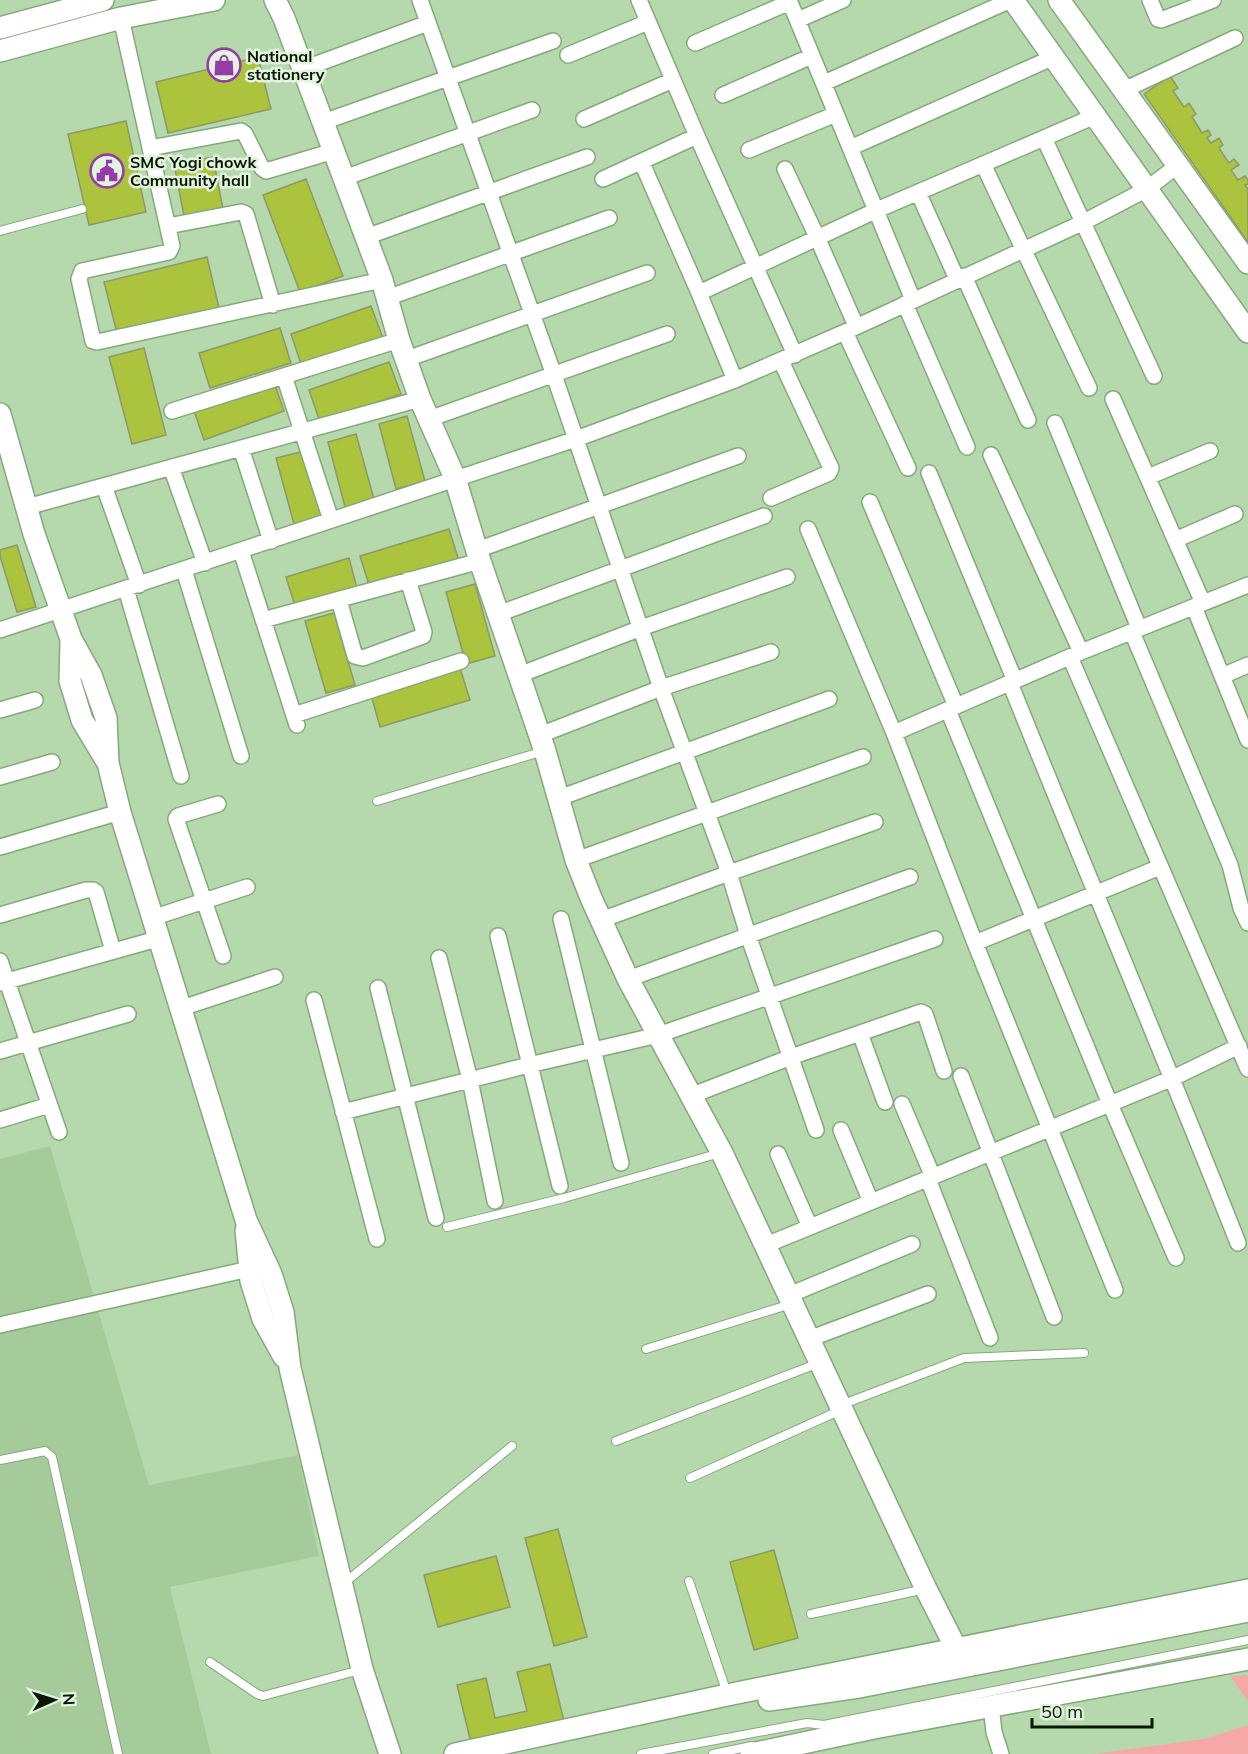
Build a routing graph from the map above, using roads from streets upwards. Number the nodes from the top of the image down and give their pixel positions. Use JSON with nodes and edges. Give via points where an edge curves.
{"nodes":[{"id":1,"x":103,"y":0,"type":"edge"},
{"id":2,"x":214,"y":0,"type":"edge"},
{"id":3,"x":275,"y":0,"type":"edge"},
{"id":4,"x":420,"y":0,"type":"edge"},
{"id":5,"x":639,"y":0,"type":"edge"},
{"id":6,"x":843,"y":0,"type":"edge"},
{"id":7,"x":1012,"y":0,"type":"edge"},
{"id":8,"x":1059,"y":0,"type":"edge"},
{"id":9,"x":1150,"y":0,"type":"edge"},
{"id":10,"x":1213,"y":0,"type":"edge"},
{"id":11,"x":790,"y":1,"type":"edge"},
{"id":12,"x":121,"y":18,"type":"junction"},
{"id":13,"x":798,"y":20,"type":"junction"},
{"id":14,"x":648,"y":22,"type":"junction"},
{"id":15,"x":428,"y":23,"type":"junction"},
{"id":16,"x":0,"y":28,"type":"edge"},
{"id":17,"x":1235,"y":38,"type":"dead end"},
{"id":18,"x":553,"y":41,"type":"dead end"},
{"id":19,"x":695,"y":43,"type":"dead end"},
{"id":20,"x":0,"y":51,"type":"edge"},
{"id":21,"x":568,"y":55,"type":"dead end"},
{"id":22,"x":812,"y":56,"type":"junction"},
{"id":23,"x":1054,"y":57,"type":"junction"},
{"id":24,"x":303,"y":69,"type":"junction"},
{"id":25,"x":447,"y":78,"type":"junction"},
{"id":26,"x":673,"y":80,"type":"junction"},
{"id":27,"x":824,"y":83,"type":"junction"},
{"id":28,"x":1124,"y":90,"type":"junction"},
{"id":29,"x":723,"y":94,"type":"dead end"},
{"id":30,"x":532,"y":110,"type":"dead end"},
{"id":31,"x":836,"y":114,"type":"junction"},
{"id":32,"x":1095,"y":116,"type":"junction"},
{"id":33,"x":584,"y":119,"type":"dead end"},
{"id":34,"x":323,"y":123,"type":"junction"},
{"id":35,"x":467,"y":134,"type":"junction"},
{"id":36,"x":698,"y":136,"type":"junction"},
{"id":37,"x":1044,"y":138,"type":"junction"},
{"id":38,"x":150,"y":148,"type":"junction"},
{"id":39,"x":850,"y":148,"type":"junction"},
{"id":40,"x":749,"y":150,"type":"dead end"},
{"id":41,"x":334,"y":151,"type":"junction"},
{"id":42,"x":587,"y":157,"type":"dead end"},
{"id":43,"x":642,"y":163,"type":"junction"},
{"id":44,"x":983,"y":164,"type":"junction"},
{"id":45,"x":1178,"y":165,"type":"junction"},
{"id":46,"x":785,"y":169,"type":"dead end"},
{"id":47,"x":344,"y":178,"type":"junction"},
{"id":48,"x":603,"y":179,"type":"dead end"},
{"id":49,"x":1148,"y":189,"type":"junction"},
{"id":50,"x":918,"y":192,"type":"junction"},
{"id":51,"x":489,"y":194,"type":"junction"},
{"id":52,"x":877,"y":210,"type":"junction"},
{"id":53,"x":609,"y":218,"type":"dead end"},
{"id":54,"x":1084,"y":222,"type":"junction"},
{"id":55,"x":168,"y":226,"type":"junction"},
{"id":56,"x":366,"y":237,"type":"junction"},
{"id":57,"x":818,"y":237,"type":"junction"},
{"id":58,"x":1022,"y":250,"type":"junction"},
{"id":59,"x":510,"y":253,"type":"junction"},
{"id":60,"x":1248,"y":263,"type":"edge"},
{"id":61,"x":756,"y":267,"type":"junction"},
{"id":62,"x":646,"y":273,"type":"dead end"},
{"id":63,"x":961,"y":278,"type":"junction"},
{"id":64,"x":384,"y":289,"type":"junction"},
{"id":65,"x":699,"y":293,"type":"junction"},
{"id":66,"x":909,"y":302,"type":"junction"},
{"id":67,"x":273,"y":304,"type":"junction"},
{"id":68,"x":532,"y":315,"type":"junction"},
{"id":69,"x":851,"y":329,"type":"junction"},
{"id":70,"x":1248,"y":332,"type":"edge"},
{"id":71,"x":667,"y":334,"type":"dead end"},
{"id":72,"x":403,"y":350,"type":"junction"},
{"id":73,"x":788,"y":358,"type":"junction"},
{"id":74,"x":554,"y":375,"type":"junction"},
{"id":75,"x":284,"y":376,"type":"junction"},
{"id":76,"x":1154,"y":376,"type":"dead end"},
{"id":77,"x":735,"y":380,"type":"junction"},
{"id":78,"x":1089,"y":388,"type":"dead end"},
{"id":79,"x":420,"y":399,"type":"junction"},
{"id":80,"x":1113,"y":399,"type":"dead end"},
{"id":81,"x":172,"y":411,"type":"dead end"},
{"id":82,"x":0,"y":414,"type":"edge"},
{"id":83,"x":429,"y":419,"type":"junction"},
{"id":84,"x":1028,"y":420,"type":"dead end"},
{"id":85,"x":1055,"y":423,"type":"dead end"},
{"id":86,"x":304,"y":431,"type":"junction"},
{"id":87,"x":576,"y":440,"type":"junction"},
{"id":88,"x":968,"y":447,"type":"dead end"},
{"id":89,"x":241,"y":448,"type":"junction"},
{"id":90,"x":1210,"y":451,"type":"dead end"},
{"id":91,"x":991,"y":455,"type":"dead end"},
{"id":92,"x":738,"y":456,"type":"dead end"},
{"id":93,"x":171,"y":467,"type":"junction"},
{"id":94,"x":908,"y":468,"type":"dead end"},
{"id":95,"x":929,"y":473,"type":"dead end"},
{"id":96,"x":1148,"y":477,"type":"junction"},
{"id":97,"x":455,"y":478,"type":"junction"},
{"id":98,"x":104,"y":486,"type":"junction"},
{"id":99,"x":771,"y":498,"type":"dead end"},
{"id":100,"x":870,"y":502,"type":"dead end"},
{"id":101,"x":599,"y":506,"type":"junction"},
{"id":102,"x":27,"y":507,"type":"junction"},
{"id":103,"x":1235,"y":514,"type":"dead end"},
{"id":104,"x":764,"y":516,"type":"dead end"},
{"id":105,"x":331,"y":520,"type":"junction"},
{"id":106,"x":808,"y":529,"type":"dead end"},
{"id":107,"x":1175,"y":540,"type":"junction"},
{"id":108,"x":271,"y":541,"type":"junction"},
{"id":109,"x":241,"y":551,"type":"junction"},
{"id":110,"x":479,"y":555,"type":"junction"},
{"id":111,"x":205,"y":563,"type":"junction"},
{"id":112,"x":620,"y":568,"type":"junction"},
{"id":113,"x":184,"y":570,"type":"junction"},
{"id":114,"x":787,"y":577,"type":"dead end"},
{"id":115,"x":408,"y":580,"type":"junction"},
{"id":116,"x":1248,"y":585,"type":"edge"},
{"id":117,"x":132,"y":587,"type":"junction"},
{"id":118,"x":339,"y":600,"type":"junction"},
{"id":119,"x":1199,"y":605,"type":"junction"},
{"id":120,"x":61,"y":611,"type":"junction"},
{"id":121,"x":498,"y":614,"type":"junction"},
{"id":122,"x":263,"y":620,"type":"junction"},
{"id":123,"x":641,"y":628,"type":"junction"},
{"id":124,"x":0,"y":630,"type":"edge"},
{"id":125,"x":1136,"y":630,"type":"junction"},
{"id":126,"x":771,"y":651,"type":"dead end"},
{"id":127,"x":1075,"y":654,"type":"junction"},
{"id":128,"x":461,"y":661,"type":"dead end"},
{"id":129,"x":1248,"y":665,"type":"edge"},
{"id":130,"x":519,"y":675,"type":"junction"},
{"id":131,"x":1222,"y":676,"type":"junction"},
{"id":132,"x":1013,"y":682,"type":"junction"},
{"id":133,"x":661,"y":688,"type":"junction"},
{"id":134,"x":829,"y":699,"type":"dead end"},
{"id":135,"x":34,"y":700,"type":"dead end"},
{"id":136,"x":952,"y":708,"type":"junction"},
{"id":137,"x":0,"y":710,"type":"edge"},
{"id":138,"x":894,"y":733,"type":"junction"},
{"id":139,"x":1248,"y":740,"type":"edge"},
{"id":140,"x":543,"y":743,"type":"junction"},
{"id":141,"x":684,"y":752,"type":"junction"},
{"id":142,"x":241,"y":756,"type":"dead end"},
{"id":143,"x":863,"y":757,"type":"dead end"},
{"id":144,"x":52,"y":762,"type":"dead end"},
{"id":145,"x":181,"y":776,"type":"dead end"},
{"id":146,"x":0,"y":777,"type":"edge"},
{"id":147,"x":559,"y":798,"type":"junction"},
{"id":148,"x":218,"y":804,"type":"dead end"},
{"id":149,"x":120,"y":812,"type":"junction"},
{"id":150,"x":706,"y":812,"type":"junction"},
{"id":151,"x":875,"y":822,"type":"dead end"},
{"id":152,"x":0,"y":847,"type":"edge"},
{"id":153,"x":576,"y":860,"type":"junction"},
{"id":154,"x":1160,"y":867,"type":"junction"},
{"id":155,"x":729,"y":873,"type":"junction"},
{"id":156,"x":910,"y":878,"type":"dead end"},
{"id":157,"x":247,"y":887,"type":"dead end"},
{"id":158,"x":1095,"y":893,"type":"junction"},
{"id":159,"x":203,"y":902,"type":"junction"},
{"id":160,"x":0,"y":915,"type":"edge"},
{"id":161,"x":1033,"y":918,"type":"junction"},
{"id":162,"x":561,"y":919,"type":"dead end"},
{"id":163,"x":601,"y":920,"type":"junction"},
{"id":164,"x":1248,"y":923,"type":"edge"},
{"id":165,"x":155,"y":928,"type":"junction"},
{"id":166,"x":748,"y":935,"type":"junction"},
{"id":167,"x":498,"y":936,"type":"dead end"},
{"id":168,"x":935,"y":939,"type":"dead end"},
{"id":169,"x":975,"y":943,"type":"junction"},
{"id":170,"x":113,"y":951,"type":"junction"},
{"id":171,"x":223,"y":956,"type":"dead end"},
{"id":172,"x":438,"y":958,"type":"dead end"},
{"id":173,"x":0,"y":961,"type":"edge"},
{"id":174,"x":275,"y":977,"type":"dead end"},
{"id":175,"x":627,"y":979,"type":"junction"},
{"id":176,"x":3,"y":982,"type":"edge"},
{"id":177,"x":378,"y":988,"type":"dead end"},
{"id":178,"x":769,"y":997,"type":"junction"},
{"id":179,"x":314,"y":1000,"type":"dead end"},
{"id":180,"x":179,"y":1009,"type":"junction"},
{"id":181,"x":128,"y":1014,"type":"dead end"},
{"id":182,"x":860,"y":1033,"type":"junction"},
{"id":183,"x":658,"y":1035,"type":"junction"},
{"id":184,"x":27,"y":1043,"type":"junction"},
{"id":185,"x":1239,"y":1046,"type":"junction"},
{"id":186,"x":592,"y":1050,"type":"junction"},
{"id":187,"x":0,"y":1051,"type":"edge"},
{"id":188,"x":791,"y":1057,"type":"junction"},
{"id":189,"x":529,"y":1065,"type":"junction"},
{"id":190,"x":1248,"y":1069,"type":"edge"},
{"id":191,"x":944,"y":1071,"type":"dead end"},
{"id":192,"x":961,"y":1076,"type":"dead end"},
{"id":193,"x":1173,"y":1078,"type":"junction"},
{"id":194,"x":470,"y":1080,"type":"junction"},
{"id":195,"x":690,"y":1095,"type":"junction"},
{"id":196,"x":405,"y":1096,"type":"junction"},
{"id":197,"x":885,"y":1102,"type":"dead end"},
{"id":198,"x":902,"y":1104,"type":"dead end"},
{"id":199,"x":1110,"y":1104,"type":"junction"},
{"id":200,"x":50,"y":1105,"type":"junction"},
{"id":201,"x":343,"y":1112,"type":"junction"},
{"id":202,"x":0,"y":1120,"type":"edge"},
{"id":203,"x":1049,"y":1128,"type":"junction"},
{"id":204,"x":816,"y":1130,"type":"dead end"},
{"id":205,"x":841,"y":1130,"type":"dead end"},
{"id":206,"x":59,"y":1132,"type":"dead end"},
{"id":207,"x":778,"y":1154,"type":"dead end"},
{"id":208,"x":991,"y":1154,"type":"junction"},
{"id":209,"x":621,"y":1163,"type":"dead end"},
{"id":210,"x":930,"y":1178,"type":"junction"},
{"id":211,"x":560,"y":1186,"type":"dead end"},
{"id":212,"x":495,"y":1201,"type":"dead end"},
{"id":213,"x":871,"y":1202,"type":"junction"},
{"id":214,"x":246,"y":1220,"type":"junction"},
{"id":215,"x":441,"y":1222,"type":"road end"},
{"id":216,"x":810,"y":1227,"type":"junction"},
{"id":217,"x":377,"y":1239,"type":"dead end"},
{"id":218,"x":1238,"y":1243,"type":"dead end"},
{"id":219,"x":912,"y":1244,"type":"dead end"},
{"id":220,"x":766,"y":1245,"type":"junction"},
{"id":221,"x":1176,"y":1258,"type":"dead end"},
{"id":222,"x":249,"y":1269,"type":"junction"},
{"id":223,"x":1115,"y":1290,"type":"dead end"},
{"id":224,"x":928,"y":1294,"type":"dead end"},
{"id":225,"x":791,"y":1300,"type":"junction"},
{"id":226,"x":1054,"y":1317,"type":"dead end"},
{"id":227,"x":0,"y":1325,"type":"edge"},
{"id":228,"x":990,"y":1338,"type":"dead end"},
{"id":229,"x":809,"y":1339,"type":"junction"},
{"id":230,"x":290,"y":1368,"type":"junction"},
{"id":231,"x":1248,"y":1590,"type":"edge"},
{"id":232,"x":1248,"y":1611,"type":"edge"},
{"id":233,"x":961,"y":1658,"type":"junction"},
{"id":234,"x":1248,"y":1659,"type":"edge"},
{"id":235,"x":991,"y":1706,"type":"junction"},
{"id":236,"x":762,"y":1753,"type":"edge"},
{"id":237,"x":390,"y":1754,"type":"edge"},
{"id":238,"x":455,"y":1754,"type":"edge"},
{"id":239,"x":517,"y":1754,"type":"edge"},
{"id":240,"x":1001,"y":1754,"type":"edge"}],
"edges":[{"from":1,"to":16,"type":"street"},
{"from":2,"to":12,"type":"street"},
{"from":3,"to":24,"type":"street"},
{"from":4,"to":15,"type":"street"},
{"from":5,"to":14,"type":"street"},
{"from":6,"to":13,"type":"street"},
{"from":7,"to":23,"type":"street"},
{"from":7,"to":27,"type":"street"},
{"from":8,"to":28,"type":"street"},
{"from":9,"to":10,"type":"street","via":[[1161,20]]},
{"from":11,"to":13,"type":"street"},
{"from":11,"to":19,"type":"street"},
{"from":12,"to":20,"type":"street"},
{"from":12,"to":38,"type":"street"},
{"from":13,"to":22,"type":"street"},
{"from":14,"to":21,"type":"street"},
{"from":14,"to":26,"type":"street"},
{"from":15,"to":24,"type":"street"},
{"from":15,"to":25,"type":"street"},
{"from":17,"to":28,"type":"street"},
{"from":18,"to":25,"type":"street"},
{"from":22,"to":27,"type":"street"},
{"from":22,"to":29,"type":"street"},
{"from":23,"to":32,"type":"street"},
{"from":23,"to":39,"type":"street"},
{"from":24,"to":34,"type":"street"},
{"from":25,"to":34,"type":"street"},
{"from":25,"to":35,"type":"street"},
{"from":26,"to":33,"type":"street"},
{"from":26,"to":36,"type":"street"},
{"from":27,"to":31,"type":"street"},
{"from":28,"to":45,"type":"street"},
{"from":30,"to":35,"type":"street"},
{"from":31,"to":39,"type":"street"},
{"from":31,"to":40,"type":"street"},
{"from":32,"to":37,"type":"street"},
{"from":32,"to":49,"type":"street"},
{"from":34,"to":41,"type":"street"},
{"from":35,"to":47,"type":"street"},
{"from":35,"to":51,"type":"street"},
{"from":36,"to":43,"type":"street"},
{"from":36,"to":61,"type":"street"},
{"from":37,"to":44,"type":"street"},
{"from":37,"to":54,"type":"street"},
{"from":38,"to":41,"type":"street","via":[[241,130],[266,171]]},
{"from":38,"to":55,"type":"street"},
{"from":39,"to":52,"type":"street"},
{"from":41,"to":47,"type":"street"},
{"from":42,"to":51,"type":"street"},
{"from":43,"to":48,"type":"street"},
{"from":43,"to":65,"type":"street"},
{"from":44,"to":50,"type":"street"},
{"from":44,"to":58,"type":"street"},
{"from":45,"to":49,"type":"street"},
{"from":45,"to":60,"type":"street"},
{"from":46,"to":57,"type":"street"},
{"from":47,"to":56,"type":"street"},
{"from":49,"to":54,"type":"street"},
{"from":49,"to":70,"type":"street"},
{"from":50,"to":52,"type":"street"},
{"from":50,"to":63,"type":"street"},
{"from":51,"to":56,"type":"street"},
{"from":51,"to":59,"type":"street"},
{"from":52,"to":57,"type":"street"},
{"from":52,"to":66,"type":"street"},
{"from":53,"to":59,"type":"street"},
{"from":54,"to":58,"type":"street"},
{"from":54,"to":76,"type":"street"},
{"from":55,"to":67,"type":"street","via":[[246,214]]},
{"from":55,"to":67,"type":"street","via":[[172,246],[169,252],[79,274],[93,341]]},
{"from":56,"to":64,"type":"street"},
{"from":57,"to":61,"type":"street"},
{"from":57,"to":69,"type":"street"},
{"from":58,"to":63,"type":"street"},
{"from":58,"to":78,"type":"street"},
{"from":59,"to":64,"type":"street"},
{"from":59,"to":68,"type":"street"},
{"from":61,"to":65,"type":"street"},
{"from":61,"to":73,"type":"street"},
{"from":62,"to":68,"type":"street"},
{"from":63,"to":66,"type":"street"},
{"from":63,"to":84,"type":"street"},
{"from":64,"to":67,"type":"street"},
{"from":64,"to":72,"type":"street"},
{"from":65,"to":77,"type":"street"},
{"from":66,"to":69,"type":"street"},
{"from":66,"to":88,"type":"street"},
{"from":68,"to":72,"type":"street"},
{"from":68,"to":74,"type":"street"},
{"from":69,"to":73,"type":"street"},
{"from":69,"to":94,"type":"street"},
{"from":71,"to":74,"type":"street"},
{"from":72,"to":75,"type":"street"},
{"from":72,"to":79,"type":"street"},
{"from":73,"to":77,"type":"street"},
{"from":73,"to":99,"type":"street","via":[[831,468],[829,473]]},
{"from":74,"to":83,"type":"street"},
{"from":74,"to":87,"type":"street"},
{"from":75,"to":81,"type":"street"},
{"from":75,"to":86,"type":"street"},
{"from":77,"to":87,"type":"street"},
{"from":79,"to":83,"type":"street"},
{"from":79,"to":86,"type":"street"},
{"from":80,"to":96,"type":"street"},
{"from":82,"to":102,"type":"street"},
{"from":83,"to":97,"type":"street"},
{"from":85,"to":125,"type":"street"},
{"from":86,"to":89,"type":"street"},
{"from":86,"to":105,"type":"street"},
{"from":87,"to":97,"type":"street"},
{"from":87,"to":101,"type":"street"},
{"from":89,"to":93,"type":"street"},
{"from":89,"to":108,"type":"street"},
{"from":90,"to":96,"type":"street"},
{"from":91,"to":127,"type":"street"},
{"from":92,"to":101,"type":"street"},
{"from":93,"to":98,"type":"street"},
{"from":93,"to":111,"type":"street"},
{"from":95,"to":132,"type":"street"},
{"from":96,"to":107,"type":"street"},
{"from":97,"to":105,"type":"street"},
{"from":97,"to":110,"type":"street"},
{"from":98,"to":102,"type":"street"},
{"from":98,"to":117,"type":"street"},
{"from":100,"to":136,"type":"street"},
{"from":101,"to":110,"type":"street"},
{"from":101,"to":112,"type":"street"},
{"from":102,"to":120,"type":"street"},
{"from":103,"to":107,"type":"street"},
{"from":104,"to":112,"type":"street"},
{"from":105,"to":108,"type":"street"},
{"from":106,"to":138,"type":"street"},
{"from":107,"to":119,"type":"street"},
{"from":108,"to":109,"type":"street"},
{"from":109,"to":111,"type":"street"},
{"from":109,"to":122,"type":"street"},
{"from":110,"to":115,"type":"street"},
{"from":110,"to":121,"type":"street"},
{"from":111,"to":113,"type":"street"},
{"from":112,"to":121,"type":"street"},
{"from":112,"to":123,"type":"street"},
{"from":113,"to":117,"type":"street"},
{"from":113,"to":142,"type":"street"},
{"from":114,"to":123,"type":"street"},
{"from":115,"to":118,"type":"street"},
{"from":115,"to":118,"type":"street","via":[[423,636],[363,658],[355,656]]},
{"from":116,"to":119,"type":"street"},
{"from":117,"to":120,"type":"street"},
{"from":117,"to":145,"type":"street"},
{"from":118,"to":122,"type":"street"},
{"from":119,"to":125,"type":"street"},
{"from":119,"to":131,"type":"street"},
{"from":120,"to":124,"type":"street"},
{"from":120,"to":149,"type":"street","via":[[71,639],[70,681],[82,720],[108,763]]},
{"from":121,"to":130,"type":"street"},
{"from":122,"to":128,"type":"street","via":[[296,720]]},
{"from":123,"to":130,"type":"street"},
{"from":123,"to":133,"type":"street"},
{"from":125,"to":127,"type":"street"},
{"from":125,"to":164,"type":"street","via":[[1230,865]]},
{"from":126,"to":133,"type":"street"},
{"from":127,"to":132,"type":"street"},
{"from":127,"to":154,"type":"street"},
{"from":129,"to":131,"type":"street"},
{"from":130,"to":140,"type":"street"},
{"from":131,"to":139,"type":"street"},
{"from":132,"to":136,"type":"street"},
{"from":132,"to":158,"type":"street"},
{"from":133,"to":140,"type":"street"},
{"from":133,"to":141,"type":"street"},
{"from":134,"to":141,"type":"street"},
{"from":135,"to":137,"type":"street"},
{"from":136,"to":138,"type":"street"},
{"from":136,"to":161,"type":"street"},
{"from":138,"to":169,"type":"street"},
{"from":140,"to":147,"type":"street"},
{"from":141,"to":147,"type":"street"},
{"from":141,"to":150,"type":"street"},
{"from":143,"to":150,"type":"street"},
{"from":144,"to":146,"type":"street"},
{"from":147,"to":153,"type":"street"},
{"from":148,"to":159,"type":"street","via":[[176,819]]},
{"from":149,"to":152,"type":"street"},
{"from":149,"to":165,"type":"street"},
{"from":150,"to":153,"type":"street"},
{"from":150,"to":155,"type":"street"},
{"from":151,"to":155,"type":"street"},
{"from":153,"to":163,"type":"street"},
{"from":154,"to":158,"type":"street"},
{"from":154,"to":185,"type":"street"},
{"from":155,"to":163,"type":"street"},
{"from":155,"to":166,"type":"street"},
{"from":156,"to":166,"type":"street"},
{"from":157,"to":159,"type":"street"},
{"from":158,"to":161,"type":"street"},
{"from":158,"to":193,"type":"street"},
{"from":159,"to":165,"type":"street"},
{"from":159,"to":171,"type":"street"},
{"from":160,"to":170,"type":"street","via":[[93,890]]},
{"from":161,"to":169,"type":"street"},
{"from":161,"to":199,"type":"street"},
{"from":162,"to":186,"type":"street"},
{"from":163,"to":175,"type":"street"},
{"from":165,"to":170,"type":"street"},
{"from":165,"to":180,"type":"street"},
{"from":166,"to":175,"type":"street"},
{"from":166,"to":178,"type":"street"},
{"from":167,"to":189,"type":"street"},
{"from":168,"to":178,"type":"street"},
{"from":169,"to":203,"type":"street"},
{"from":170,"to":176,"type":"street"},
{"from":172,"to":194,"type":"street"},
{"from":173,"to":176,"type":"street"},
{"from":174,"to":180,"type":"street"},
{"from":175,"to":183,"type":"street"},
{"from":176,"to":184,"type":"street"},
{"from":177,"to":196,"type":"street"},
{"from":178,"to":183,"type":"street"},
{"from":178,"to":188,"type":"street"},
{"from":179,"to":201,"type":"street"},
{"from":180,"to":214,"type":"street"},
{"from":181,"to":184,"type":"street"},
{"from":182,"to":188,"type":"street"},
{"from":182,"to":191,"type":"street","via":[[924,1013]]},
{"from":182,"to":197,"type":"street"},
{"from":183,"to":186,"type":"street"},
{"from":183,"to":195,"type":"street"},
{"from":184,"to":187,"type":"street"},
{"from":184,"to":200,"type":"street"},
{"from":185,"to":190,"type":"street"},
{"from":185,"to":193,"type":"street"},
{"from":186,"to":189,"type":"street"},
{"from":186,"to":209,"type":"street"},
{"from":188,"to":195,"type":"street"},
{"from":188,"to":204,"type":"street"},
{"from":189,"to":194,"type":"street"},
{"from":189,"to":211,"type":"street"},
{"from":192,"to":208,"type":"street"},
{"from":193,"to":199,"type":"street"},
{"from":193,"to":218,"type":"street"},
{"from":194,"to":196,"type":"street"},
{"from":194,"to":212,"type":"street"},
{"from":195,"to":220,"type":"street"},
{"from":196,"to":201,"type":"street"},
{"from":196,"to":215,"type":"street"},
{"from":198,"to":210,"type":"street"},
{"from":199,"to":203,"type":"street"},
{"from":199,"to":221,"type":"street"},
{"from":200,"to":202,"type":"street"},
{"from":200,"to":206,"type":"street"},
{"from":201,"to":217,"type":"street"},
{"from":203,"to":208,"type":"street"},
{"from":203,"to":223,"type":"street"},
{"from":205,"to":213,"type":"street"},
{"from":207,"to":216,"type":"street"},
{"from":208,"to":210,"type":"street"},
{"from":208,"to":226,"type":"street"},
{"from":210,"to":213,"type":"street"},
{"from":210,"to":228,"type":"street"},
{"from":213,"to":216,"type":"street"},
{"from":214,"to":222,"type":"street"},
{"from":214,"to":230,"type":"street","via":[[271,1274],[283,1312]]},
{"from":216,"to":220,"type":"street"},
{"from":219,"to":225,"type":"street"},
{"from":220,"to":225,"type":"street"},
{"from":222,"to":227,"type":"street"},
{"from":222,"to":230,"type":"street","via":[[263,1320]]},
{"from":224,"to":229,"type":"street"},
{"from":225,"to":229,"type":"street"},
{"from":229,"to":233,"type":"street"},
{"from":230,"to":237,"type":"street","via":[[362,1669]]},
{"from":231,"to":233,"type":"street"},
{"from":232,"to":233,"type":"street"},
{"from":233,"to":238,"type":"street","via":[[727,1695]]},
{"from":233,"to":239,"type":"street","via":[[859,1687],[711,1709]]},
{"from":234,"to":235,"type":"street"},
{"from":235,"to":236,"type":"street"},
{"from":235,"to":240,"type":"street"}]}
